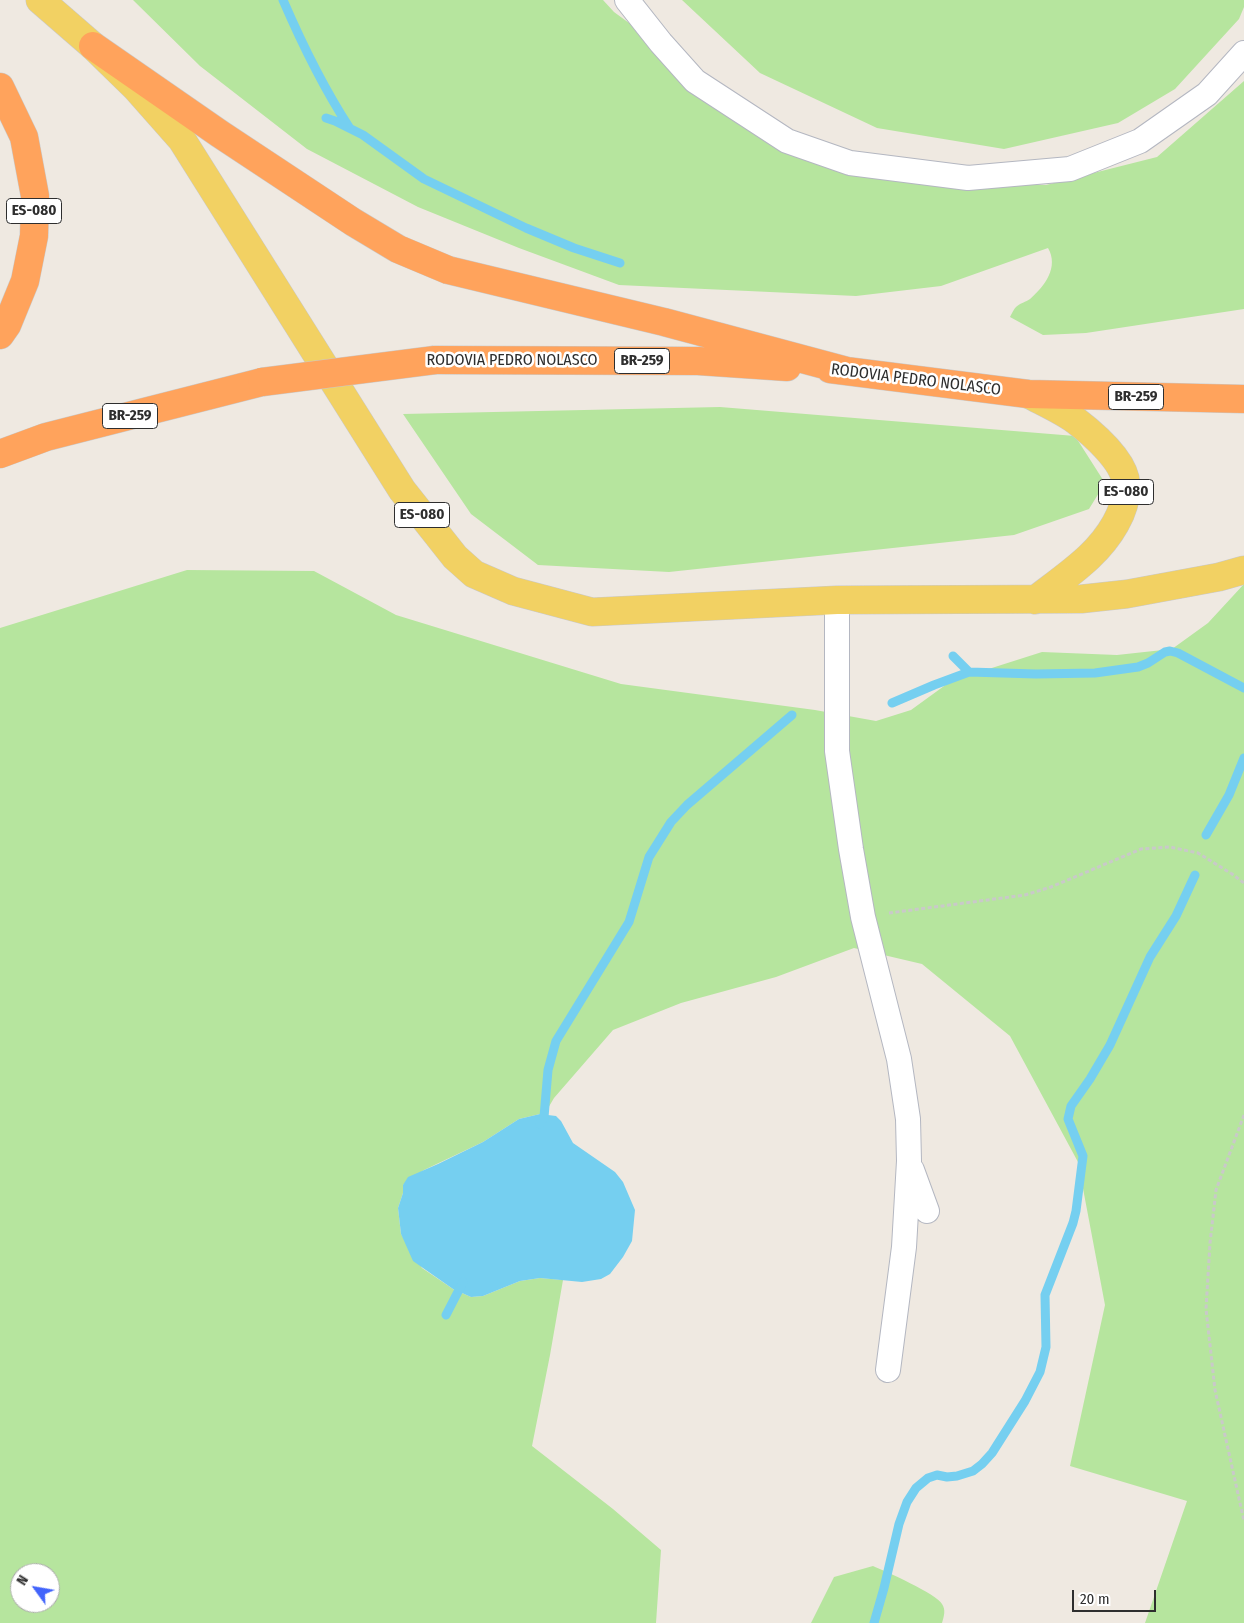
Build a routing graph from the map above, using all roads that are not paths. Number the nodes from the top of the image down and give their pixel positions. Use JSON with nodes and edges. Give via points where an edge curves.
{"nodes":[{"id":1,"x":40,"y":0,"type":"edge"},
{"id":2,"x":627,"y":0,"type":"edge"},
{"id":3,"x":93,"y":46,"type":"junction"},
{"id":4,"x":1244,"y":52,"type":"edge"},
{"id":5,"x":0,"y":87,"type":"edge"},
{"id":6,"x":0,"y":335,"type":"edge"},
{"id":7,"x":848,"y":371,"type":"junction"},
{"id":8,"x":1028,"y":394,"type":"junction"},
{"id":9,"x":1244,"y":400,"type":"edge"},
{"id":10,"x":0,"y":454,"type":"edge"},
{"id":11,"x":1244,"y":570,"type":"edge"},
{"id":12,"x":837,"y":600,"type":"junction"},
{"id":13,"x":1035,"y":600,"type":"junction"},
{"id":14,"x":909,"y":1161,"type":"junction"},
{"id":15,"x":927,"y":1211,"type":"dead end"},
{"id":16,"x":888,"y":1370,"type":"dead end"}],
"edges":[{"from":1,"to":3,"type":"main road","number":"ES-080"},
{"from":2,"to":4,"type":"street","via":[[695,81],[787,141],[850,163],[968,178],[1070,170],[1140,141],[1207,94]]},
{"from":3,"to":7,"type":"highway","number":"ES-080","via":[[353,222],[398,248],[448,270],[645,317]]},
{"from":3,"to":12,"type":"main road","number":"ES-080","via":[[182,140],[402,490],[455,557],[474,574],[513,591],[592,612]]},
{"from":5,"to":6,"type":"highway","number":"ES-080","via":[[24,137],[35,196],[34,236],[25,281]]},
{"from":7,"to":8,"type":"highway","name":"RODOVIA PEDRO NOLASCO","number":"BR-259"},
{"from":7,"to":10,"type":"highway","name":"RODOVIA PEDRO NOLASCO","number":"BR-259","bridge":true,"via":[[698,361],[435,360],[262,382],[46,437]]},
{"from":8,"to":9,"type":"highway","name":"RODOVIA PEDRO NOLASCO","number":"BR-259"},
{"from":8,"to":13,"type":"main road","number":"ES-080","via":[[1073,419],[1096,437],[1120,465],[1126,483],[1125,500],[1114,527],[1089,557]]},
{"from":11,"to":13,"type":"main road","via":[[1127,594]]},
{"from":12,"to":13,"type":"main road","number":"ES-080"},
{"from":12,"to":14,"type":"street","via":[[837,751],[863,917],[899,1060],[908,1119]]},
{"from":14,"to":15,"type":"street"},
{"from":14,"to":16,"type":"street","via":[[904,1247]]}]}
